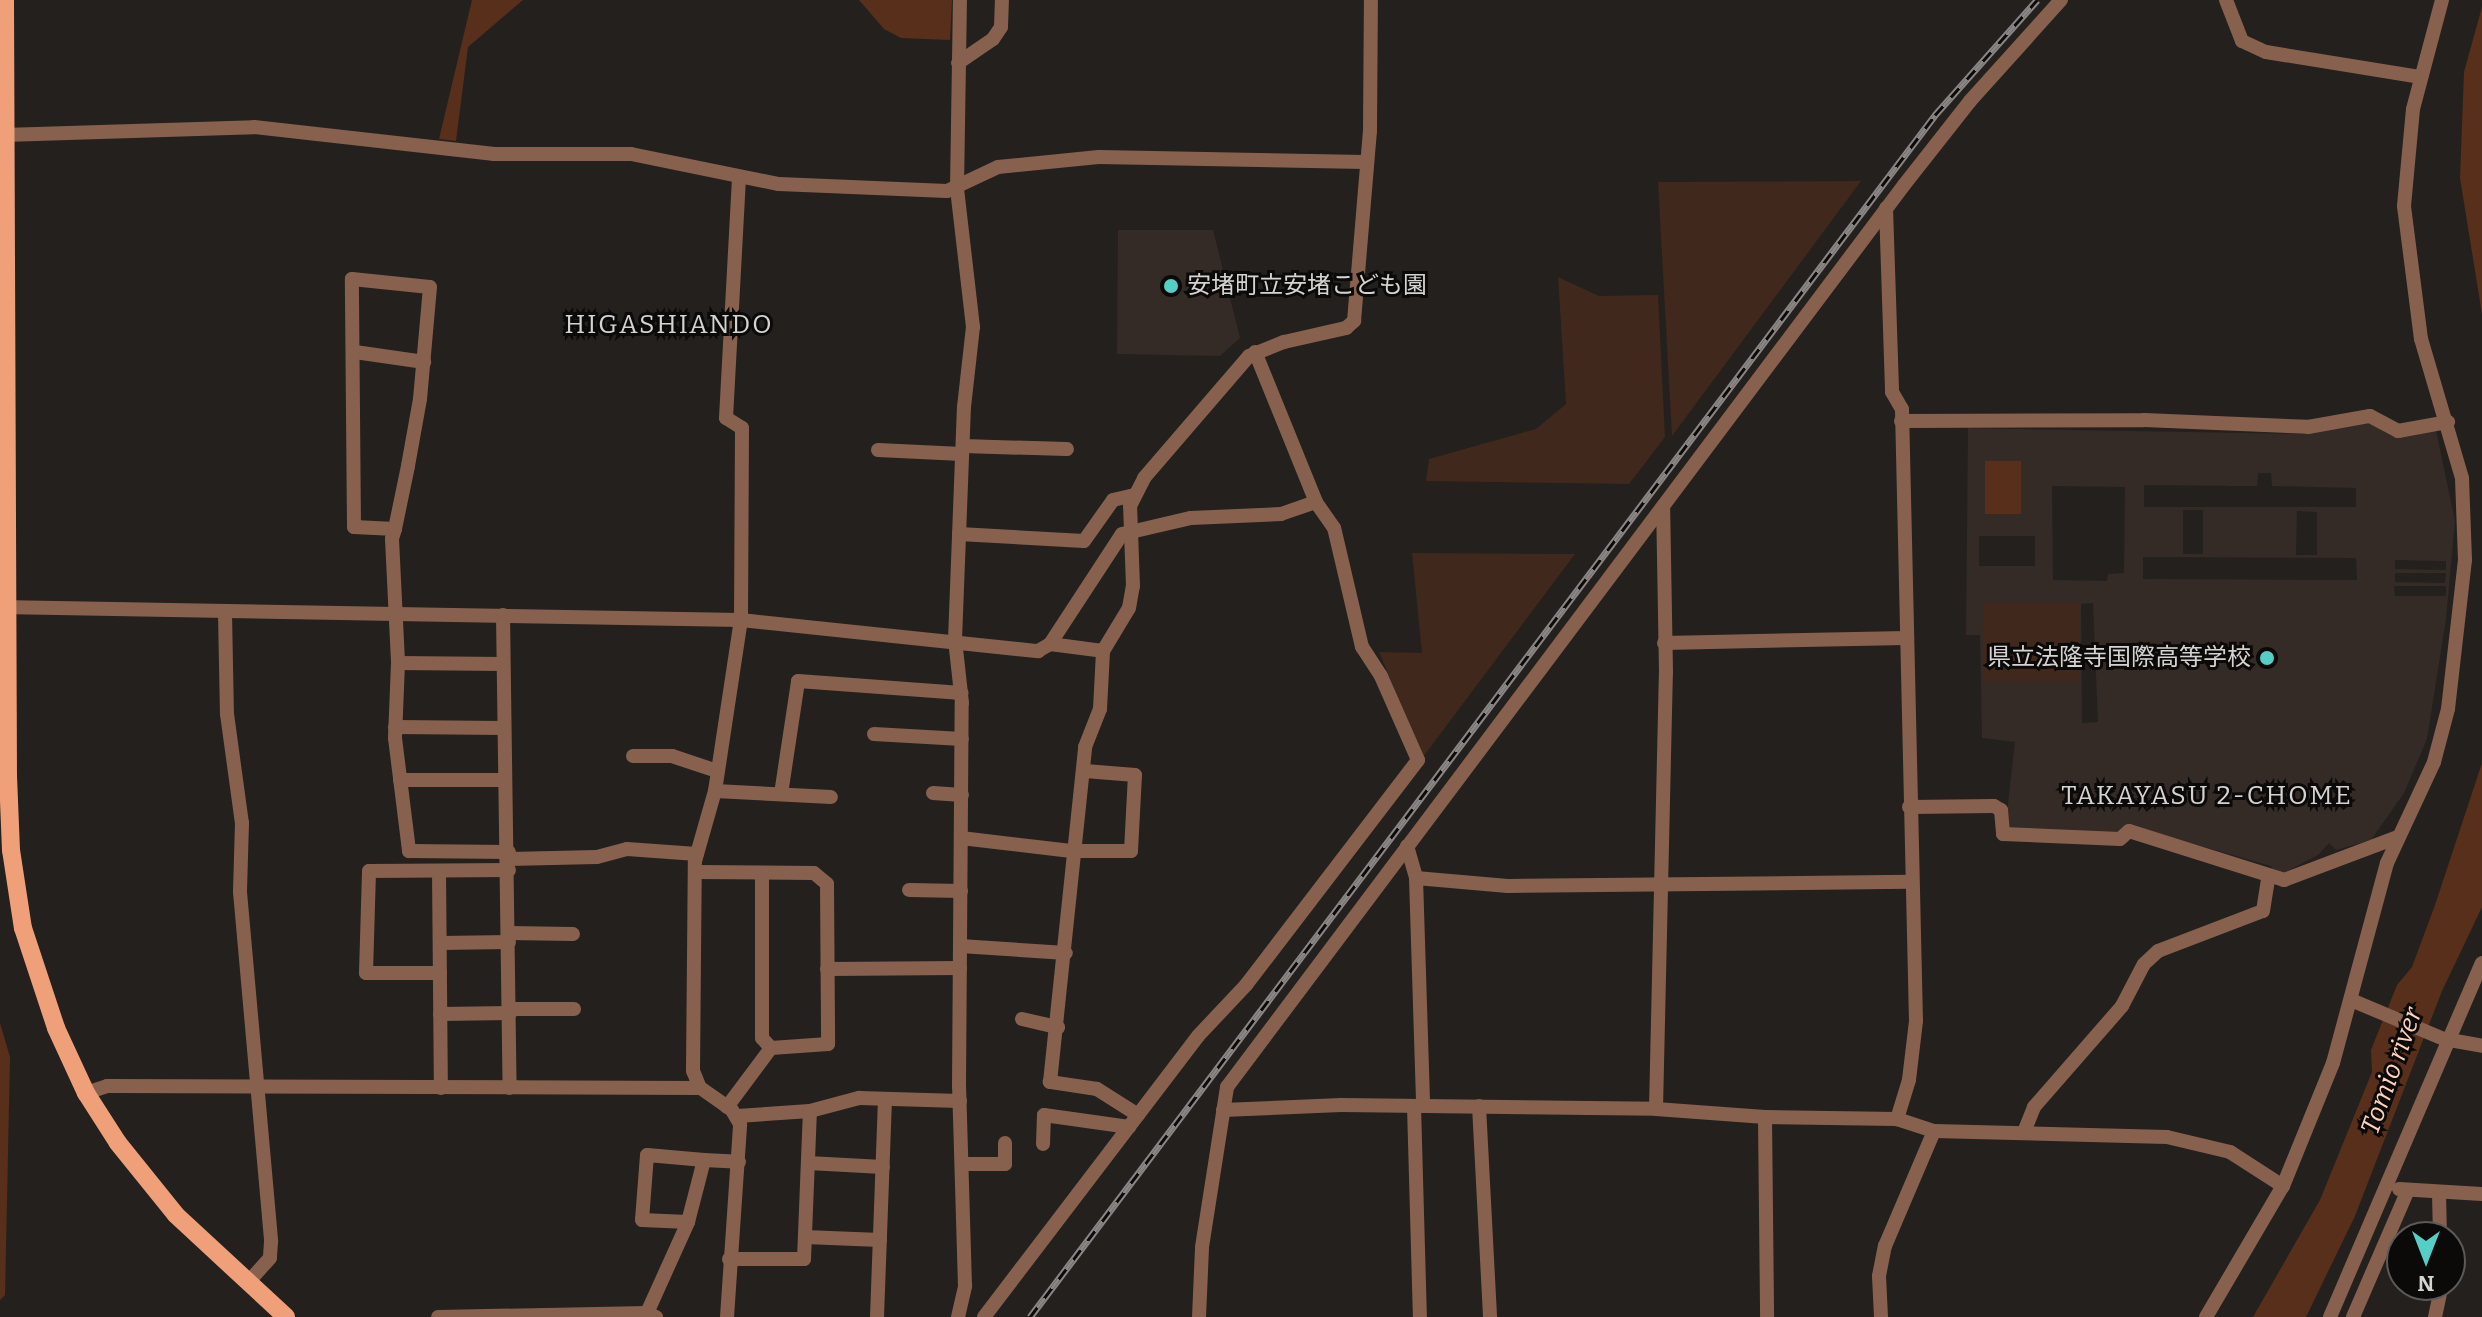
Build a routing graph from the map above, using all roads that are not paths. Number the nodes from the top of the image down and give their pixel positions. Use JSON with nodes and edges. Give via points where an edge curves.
{"nodes":[{"id":1,"x":5,"y":0,"type":"edge"},
{"id":2,"x":960,"y":0,"type":"edge"},
{"id":3,"x":1002,"y":0,"type":"edge"},
{"id":4,"x":1371,"y":0,"type":"edge"},
{"id":5,"x":2061,"y":0,"type":"edge"},
{"id":6,"x":2226,"y":0,"type":"edge"},
{"id":7,"x":2442,"y":0,"type":"edge"},
{"id":8,"x":958,"y":63,"type":"junction"},
{"id":9,"x":2421,"y":77,"type":"junction"},
{"id":10,"x":2,"y":101,"type":"edge"},
{"id":11,"x":4,"y":135,"type":"junction"},
{"id":12,"x":1365,"y":162,"type":"junction"},
{"id":13,"x":739,"y":178,"type":"junction"},
{"id":14,"x":957,"y":188,"type":"junction"},
{"id":15,"x":1886,"y":208,"type":"junction"},
{"id":16,"x":355,"y":352,"type":"junction"},
{"id":17,"x":1255,"y":352,"type":"junction"},
{"id":18,"x":424,"y":362,"type":"junction"},
{"id":19,"x":1901,"y":421,"type":"junction"},
{"id":20,"x":2448,"y":422,"type":"junction"},
{"id":21,"x":1067,"y":449,"type":"dead end"},
{"id":22,"x":878,"y":450,"type":"dead end"},
{"id":23,"x":963,"y":450,"type":"junction"},
{"id":24,"x":1134,"y":495,"type":"junction"},
{"id":25,"x":1316,"y":502,"type":"junction"},
{"id":26,"x":1664,"y":504,"type":"junction"},
{"id":27,"x":395,"y":529,"type":"junction"},
{"id":28,"x":959,"y":534,"type":"junction"},
{"id":29,"x":1129,"y":534,"type":"junction"},
{"id":30,"x":3,"y":607,"type":"edge"},
{"id":31,"x":225,"y":613,"type":"junction"},
{"id":32,"x":396,"y":613,"type":"junction"},
{"id":33,"x":503,"y":615,"type":"junction"},
{"id":34,"x":741,"y":620,"type":"junction"},
{"id":35,"x":1906,"y":638,"type":"junction"},
{"id":36,"x":955,"y":640,"type":"junction"},
{"id":37,"x":1664,"y":643,"type":"junction"},
{"id":38,"x":1050,"y":644,"type":"junction"},
{"id":39,"x":1103,"y":651,"type":"junction"},
{"id":40,"x":398,"y":663,"type":"junction"},
{"id":41,"x":503,"y":664,"type":"junction"},
{"id":42,"x":962,"y":693,"type":"junction"},
{"id":43,"x":395,"y":727,"type":"junction"},
{"id":44,"x":504,"y":728,"type":"junction"},
{"id":45,"x":874,"y":734,"type":"dead end"},
{"id":46,"x":962,"y":739,"type":"junction"},
{"id":47,"x":633,"y":756,"type":"dead end"},
{"id":48,"x":717,"y":771,"type":"junction"},
{"id":49,"x":1085,"y":771,"type":"junction"},
{"id":50,"x":400,"y":780,"type":"junction"},
{"id":51,"x":504,"y":780,"type":"junction"},
{"id":52,"x":715,"y":791,"type":"junction"},
{"id":53,"x":933,"y":793,"type":"dead end"},
{"id":54,"x":781,"y":794,"type":"junction"},
{"id":55,"x":962,"y":795,"type":"junction"},
{"id":56,"x":831,"y":797,"type":"dead end"},
{"id":57,"x":1909,"y":807,"type":"junction"},
{"id":58,"x":2398,"y":837,"type":"junction"},
{"id":59,"x":961,"y":838,"type":"junction"},
{"id":60,"x":1407,"y":846,"type":"junction"},
{"id":61,"x":1071,"y":851,"type":"junction"},
{"id":62,"x":697,"y":854,"type":"junction"},
{"id":63,"x":509,"y":861,"type":"junction"},
{"id":64,"x":439,"y":871,"type":"junction"},
{"id":65,"x":695,"y":872,"type":"junction"},
{"id":66,"x":762,"y":873,"type":"junction"},
{"id":67,"x":1416,"y":878,"type":"junction"},
{"id":68,"x":2268,"y":878,"type":"junction"},
{"id":69,"x":1910,"y":882,"type":"junction"},
{"id":70,"x":1658,"y":885,"type":"junction"},
{"id":71,"x":909,"y":890,"type":"dead end"},
{"id":72,"x":961,"y":891,"type":"junction"},
{"id":73,"x":573,"y":934,"type":"dead end"},
{"id":74,"x":509,"y":938,"type":"junction"},
{"id":75,"x":440,"y":943,"type":"junction"},
{"id":76,"x":960,"y":946,"type":"junction"},
{"id":77,"x":1066,"y":953,"type":"junction"},
{"id":78,"x":2482,"y":963,"type":"edge"},
{"id":79,"x":960,"y":968,"type":"junction"},
{"id":80,"x":827,"y":969,"type":"junction"},
{"id":81,"x":440,"y":973,"type":"junction"},
{"id":82,"x":2356,"y":1002,"type":"junction"},
{"id":83,"x":574,"y":1009,"type":"dead end"},
{"id":84,"x":510,"y":1011,"type":"junction"},
{"id":85,"x":440,"y":1014,"type":"junction"},
{"id":86,"x":1022,"y":1019,"type":"dead end"},
{"id":87,"x":1058,"y":1027,"type":"junction"},
{"id":88,"x":2447,"y":1040,"type":"junction"},
{"id":89,"x":2482,"y":1046,"type":"edge"},
{"id":90,"x":771,"y":1048,"type":"junction"},
{"id":91,"x":257,"y":1087,"type":"junction"},
{"id":92,"x":441,"y":1088,"type":"junction"},
{"id":93,"x":510,"y":1088,"type":"junction"},
{"id":94,"x":700,"y":1088,"type":"junction"},
{"id":95,"x":86,"y":1093,"type":"junction"},
{"id":96,"x":885,"y":1099,"type":"junction"},
{"id":97,"x":960,"y":1101,"type":"junction"},
{"id":98,"x":1418,"y":1106,"type":"junction"},
{"id":99,"x":1479,"y":1106,"type":"junction"},
{"id":100,"x":1656,"y":1109,"type":"junction"},
{"id":101,"x":1223,"y":1110,"type":"junction"},
{"id":102,"x":810,"y":1111,"type":"junction"},
{"id":103,"x":732,"y":1112,"type":"junction"},
{"id":104,"x":1765,"y":1117,"type":"junction"},
{"id":105,"x":1897,"y":1119,"type":"junction"},
{"id":106,"x":1134,"y":1121,"type":"junction"},
{"id":107,"x":1934,"y":1131,"type":"junction"},
{"id":108,"x":2024,"y":1132,"type":"junction"},
{"id":109,"x":1005,"y":1143,"type":"dead end"},
{"id":110,"x":1043,"y":1144,"type":"dead end"},
{"id":111,"x":704,"y":1160,"type":"junction"},
{"id":112,"x":739,"y":1162,"type":"junction"},
{"id":113,"x":808,"y":1163,"type":"junction"},
{"id":114,"x":964,"y":1164,"type":"junction"},
{"id":115,"x":883,"y":1167,"type":"junction"},
{"id":116,"x":2390,"y":1185,"type":"junction"},
{"id":117,"x":2283,"y":1186,"type":"junction"},
{"id":118,"x":2407,"y":1192,"type":"junction"},
{"id":119,"x":2439,"y":1193,"type":"junction"},
{"id":120,"x":2482,"y":1194,"type":"edge"},
{"id":121,"x":2440,"y":1221,"type":"edge"},
{"id":122,"x":688,"y":1222,"type":"junction"},
{"id":123,"x":805,"y":1237,"type":"junction"},
{"id":124,"x":880,"y":1240,"type":"junction"},
{"id":125,"x":729,"y":1259,"type":"junction"},
{"id":126,"x":249,"y":1281,"type":"junction"},
{"id":127,"x":651,"y":1315,"type":"edge"},
{"id":128,"x":286,"y":1317,"type":"edge"},
{"id":129,"x":438,"y":1317,"type":"edge"},
{"id":130,"x":727,"y":1317,"type":"edge"},
{"id":131,"x":877,"y":1317,"type":"edge"},
{"id":132,"x":958,"y":1317,"type":"edge"},
{"id":133,"x":984,"y":1317,"type":"edge"},
{"id":134,"x":1199,"y":1317,"type":"edge"},
{"id":135,"x":1420,"y":1317,"type":"edge"},
{"id":136,"x":1490,"y":1317,"type":"edge"},
{"id":137,"x":1767,"y":1317,"type":"edge"},
{"id":138,"x":1881,"y":1317,"type":"edge"},
{"id":139,"x":2206,"y":1317,"type":"edge"},
{"id":140,"x":2330,"y":1317,"type":"edge"},
{"id":141,"x":2353,"y":1317,"type":"edge"}],
"edges":[{"from":1,"to":10,"type":"main road"},
{"from":2,"to":8,"type":"street"},
{"from":3,"to":8,"type":"street","via":[[1001,27],[993,39]]},
{"from":4,"to":12,"type":"street"},
{"from":5,"to":15,"type":"street","via":[[1970,101]]},
{"from":6,"to":9,"type":"street","via":[[2242,41],[2266,52]]},
{"from":7,"to":9,"type":"street"},
{"from":8,"to":14,"type":"street"},
{"from":9,"to":20,"type":"street","via":[[2407,153],[2406,259],[2421,339]]},
{"from":10,"to":11,"type":"main road"},
{"from":11,"to":13,"type":"street","via":[[254,127],[494,154],[631,154]]},
{"from":11,"to":30,"type":"main road"},
{"from":12,"to":14,"type":"street","via":[[1099,157],[998,167]]},
{"from":12,"to":17,"type":"street","via":[[1354,321],[1346,328]]},
{"from":13,"to":14,"type":"street"},
{"from":13,"to":34,"type":"street","via":[[726,418],[742,428]]},
{"from":14,"to":23,"type":"street","via":[[973,303]]},
{"from":15,"to":19,"type":"street","via":[[1892,392]]},
{"from":15,"to":26,"type":"street"},
{"from":16,"to":18,"type":"street"},
{"from":16,"to":18,"type":"street","via":[[352,279],[430,287]]},
{"from":16,"to":27,"type":"street","via":[[354,527]]},
{"from":17,"to":24,"type":"street"},
{"from":17,"to":25,"type":"street"},
{"from":18,"to":27,"type":"street"},
{"from":19,"to":20,"type":"street","via":[[2144,420],[2308,427],[2370,416],[2398,431]]},
{"from":19,"to":35,"type":"street"},
{"from":20,"to":58,"type":"street","via":[[2465,515],[2461,611],[2448,709],[2434,762]]},
{"from":21,"to":23,"type":"street"},
{"from":22,"to":23,"type":"street"},
{"from":23,"to":28,"type":"street"},
{"from":24,"to":28,"type":"street","via":[[1113,500],[1084,541]]},
{"from":24,"to":29,"type":"street"},
{"from":25,"to":29,"type":"street","via":[[1281,514],[1191,518]]},
{"from":25,"to":106,"type":"street","via":[[1338,539],[1362,647],[1381,676],[1418,760]]},
{"from":26,"to":37,"type":"street"},
{"from":26,"to":60,"type":"street"},
{"from":27,"to":32,"type":"street"},
{"from":28,"to":36,"type":"street"},
{"from":29,"to":38,"type":"street","via":[[1122,534]]},
{"from":29,"to":39,"type":"street","via":[[1129,608]]},
{"from":30,"to":31,"type":"street"},
{"from":30,"to":95,"type":"main road","via":[[16,886],[40,990]]},
{"from":31,"to":32,"type":"street"},
{"from":31,"to":91,"type":"street","via":[[227,714],[242,823],[240,892]]},
{"from":32,"to":33,"type":"street"},
{"from":32,"to":40,"type":"street"},
{"from":33,"to":34,"type":"street"},
{"from":33,"to":41,"type":"street"},
{"from":34,"to":36,"type":"street"},
{"from":34,"to":48,"type":"street"},
{"from":35,"to":37,"type":"street"},
{"from":35,"to":57,"type":"street"},
{"from":36,"to":38,"type":"street","via":[[1038,651]]},
{"from":36,"to":42,"type":"street"},
{"from":37,"to":70,"type":"street"},
{"from":38,"to":39,"type":"street"},
{"from":39,"to":49,"type":"street","via":[[1100,709],[1085,747]]},
{"from":40,"to":41,"type":"street"},
{"from":40,"to":43,"type":"street"},
{"from":41,"to":44,"type":"street"},
{"from":42,"to":46,"type":"street"},
{"from":42,"to":54,"type":"street","via":[[798,681]]},
{"from":43,"to":44,"type":"street"},
{"from":43,"to":50,"type":"street"},
{"from":44,"to":51,"type":"street"},
{"from":45,"to":46,"type":"street"},
{"from":46,"to":55,"type":"street"},
{"from":47,"to":48,"type":"street","via":[[672,756]]},
{"from":48,"to":52,"type":"street"},
{"from":49,"to":61,"type":"street"},
{"from":49,"to":61,"type":"street","via":[[1135,775],[1131,851]]},
{"from":50,"to":51,"type":"street"},
{"from":50,"to":63,"type":"street","via":[[409,851]]},
{"from":51,"to":63,"type":"street"},
{"from":52,"to":54,"type":"street"},
{"from":52,"to":62,"type":"street"},
{"from":53,"to":55,"type":"street"},
{"from":54,"to":56,"type":"street"},
{"from":55,"to":59,"type":"street"},
{"from":57,"to":68,"type":"street","via":[[1994,806],[2001,810],[2003,834],[2120,839],[2129,831]]},
{"from":57,"to":69,"type":"street"},
{"from":58,"to":68,"type":"street","via":[[2284,880]]},
{"from":58,"to":82,"type":"street"},
{"from":59,"to":61,"type":"street"},
{"from":59,"to":72,"type":"street"},
{"from":60,"to":67,"type":"street"},
{"from":60,"to":101,"type":"street","via":[[1227,1087]]},
{"from":61,"to":77,"type":"street"},
{"from":62,"to":63,"type":"street","via":[[627,849],[597,857]]},
{"from":62,"to":65,"type":"street"},
{"from":63,"to":64,"type":"street"},
{"from":63,"to":74,"type":"street"},
{"from":64,"to":75,"type":"street"},
{"from":64,"to":81,"type":"street","via":[[369,871],[366,973]]},
{"from":65,"to":66,"type":"street"},
{"from":65,"to":94,"type":"street","via":[[693,1071]]},
{"from":66,"to":80,"type":"street","via":[[814,873],[827,884]]},
{"from":66,"to":90,"type":"street","via":[[762,1038]]},
{"from":67,"to":70,"type":"street","via":[[1471,885]]},
{"from":67,"to":98,"type":"street"},
{"from":68,"to":108,"type":"street","via":[[2263,911],[2158,951],[2144,964],[2122,1006],[2034,1107]]},
{"from":69,"to":70,"type":"street"},
{"from":69,"to":105,"type":"street","via":[[1916,1021],[1909,1080]]},
{"from":70,"to":100,"type":"street"},
{"from":71,"to":72,"type":"street"},
{"from":72,"to":76,"type":"street"},
{"from":73,"to":74,"type":"street"},
{"from":74,"to":75,"type":"street"},
{"from":74,"to":84,"type":"street"},
{"from":75,"to":81,"type":"street"},
{"from":76,"to":77,"type":"street"},
{"from":76,"to":79,"type":"street"},
{"from":77,"to":87,"type":"street"},
{"from":78,"to":88,"type":"street"},
{"from":79,"to":80,"type":"street"},
{"from":79,"to":97,"type":"street"},
{"from":80,"to":90,"type":"street","via":[[828,1044]]},
{"from":81,"to":85,"type":"street"},
{"from":82,"to":88,"type":"street"},
{"from":82,"to":117,"type":"street"},
{"from":83,"to":84,"type":"street"},
{"from":84,"to":85,"type":"street"},
{"from":84,"to":93,"type":"street"},
{"from":85,"to":92,"type":"street"},
{"from":86,"to":87,"type":"street"},
{"from":87,"to":106,"type":"street","via":[[1050,1082],[1097,1089]]},
{"from":88,"to":89,"type":"street"},
{"from":88,"to":116,"type":"street"},
{"from":90,"to":103,"type":"street"},
{"from":91,"to":92,"type":"street"},
{"from":91,"to":95,"type":"street","via":[[107,1086]]},
{"from":91,"to":126,"type":"street","via":[[271,1242],[270,1258]]},
{"from":92,"to":93,"type":"street"},
{"from":93,"to":94,"type":"street"},
{"from":94,"to":103,"type":"street"},
{"from":95,"to":126,"type":"main road","via":[[143,1178]]},
{"from":96,"to":97,"type":"street"},
{"from":96,"to":102,"type":"street","via":[[859,1098]]},
{"from":96,"to":115,"type":"street"},
{"from":97,"to":114,"type":"street"},
{"from":98,"to":99,"type":"street"},
{"from":98,"to":101,"type":"street"},
{"from":98,"to":135,"type":"street"},
{"from":99,"to":100,"type":"street"},
{"from":99,"to":136,"type":"street"},
{"from":100,"to":104,"type":"street"},
{"from":101,"to":134,"type":"street","via":[[1202,1247]]},
{"from":102,"to":103,"type":"street"},
{"from":102,"to":113,"type":"street"},
{"from":103,"to":112,"type":"street"},
{"from":104,"to":105,"type":"street"},
{"from":104,"to":137,"type":"street"},
{"from":105,"to":107,"type":"street"},
{"from":106,"to":110,"type":"street","via":[[1044,1115]]},
{"from":106,"to":133,"type":"street"},
{"from":107,"to":108,"type":"street"},
{"from":107,"to":138,"type":"street","via":[[1885,1246],[1879,1276]]},
{"from":108,"to":117,"type":"street","via":[[2167,1137],[2230,1152]]},
{"from":109,"to":114,"type":"street","via":[[1005,1164]]},
{"from":111,"to":112,"type":"street"},
{"from":111,"to":122,"type":"street"},
{"from":111,"to":122,"type":"street","via":[[647,1155],[642,1220]]},
{"from":112,"to":125,"type":"street"},
{"from":113,"to":115,"type":"street"},
{"from":113,"to":123,"type":"street"},
{"from":114,"to":132,"type":"street","via":[[965,1286]]},
{"from":115,"to":124,"type":"street"},
{"from":116,"to":118,"type":"street"},
{"from":116,"to":140,"type":"street"},
{"from":117,"to":139,"type":"street"},
{"from":118,"to":119,"type":"street"},
{"from":118,"to":141,"type":"street"},
{"from":119,"to":120,"type":"street"},
{"from":119,"to":121,"type":"street"},
{"from":122,"to":127,"type":"street"},
{"from":123,"to":124,"type":"street"},
{"from":123,"to":125,"type":"street","via":[[804,1259]]},
{"from":124,"to":131,"type":"street"},
{"from":125,"to":130,"type":"street"},
{"from":126,"to":128,"type":"main road"},
{"from":127,"to":129,"type":"street"}]}
